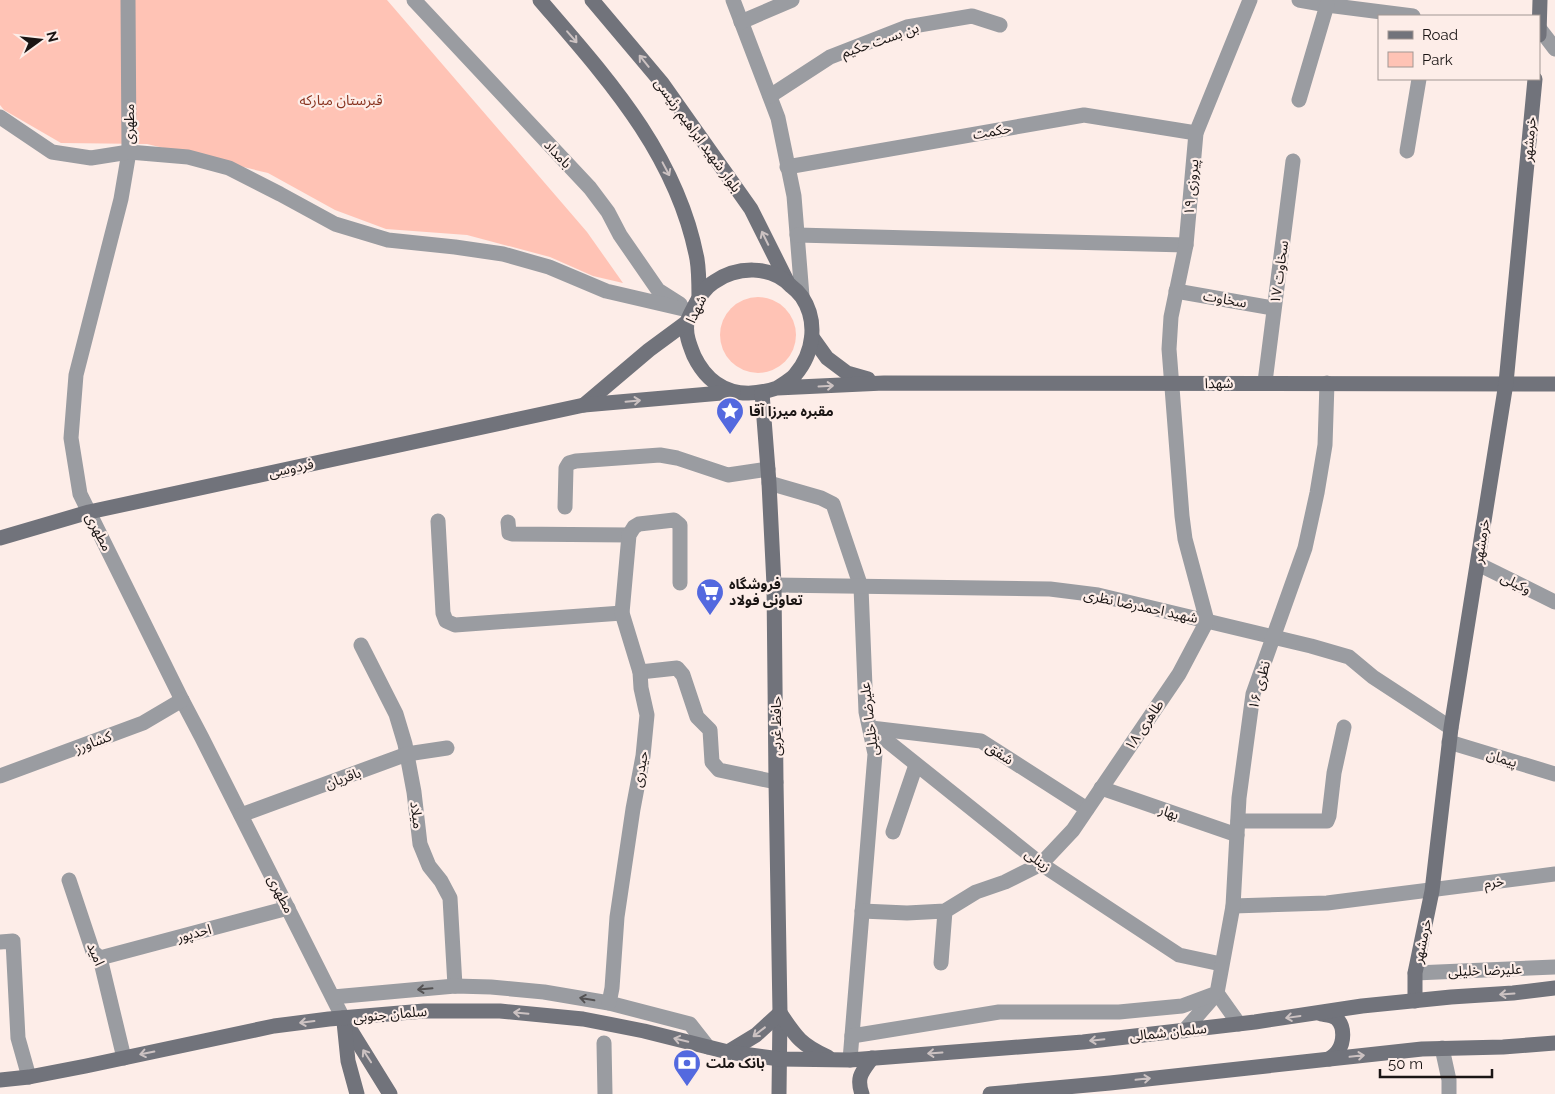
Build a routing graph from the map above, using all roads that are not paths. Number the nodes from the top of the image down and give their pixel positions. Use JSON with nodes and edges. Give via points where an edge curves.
{"nodes":[{"id":1,"x":128,"y":0,"type":"edge"},
{"id":2,"x":414,"y":0,"type":"edge"},
{"id":3,"x":540,"y":0,"type":"edge"},
{"id":4,"x":592,"y":0,"type":"edge"},
{"id":5,"x":733,"y":0,"type":"edge"},
{"id":6,"x":792,"y":0,"type":"edge"},
{"id":7,"x":1298,"y":0,"type":"edge"},
{"id":8,"x":1540,"y":0,"type":"edge"},
{"id":9,"x":1247,"y":1,"type":"edge"},
{"id":10,"x":1327,"y":5,"type":"junction"},
{"id":11,"x":1405,"y":15,"type":"edge"},
{"id":12,"x":1539,"y":15,"type":"edge"},
{"id":13,"x":741,"y":22,"type":"junction"},
{"id":14,"x":1000,"y":25,"type":"dead end"},
{"id":15,"x":1540,"y":29,"type":"edge"},
{"id":16,"x":1555,"y":49,"type":"edge"},
{"id":17,"x":1419,"y":80,"type":"edge"},
{"id":18,"x":1535,"y":80,"type":"edge"},
{"id":19,"x":770,"y":96,"type":"junction"},
{"id":20,"x":1299,"y":100,"type":"dead end"},
{"id":21,"x":0,"y":117,"type":"edge"},
{"id":22,"x":1196,"y":133,"type":"junction"},
{"id":23,"x":1407,"y":151,"type":"dead end"},
{"id":24,"x":129,"y":152,"type":"junction"},
{"id":25,"x":1293,"y":161,"type":"dead end"},
{"id":26,"x":787,"y":167,"type":"junction"},
{"id":27,"x":797,"y":235,"type":"junction"},
{"id":28,"x":1186,"y":245,"type":"junction"},
{"id":29,"x":787,"y":282,"type":"junction"},
{"id":30,"x":1176,"y":291,"type":"junction"},
{"id":31,"x":802,"y":296,"type":"junction"},
{"id":32,"x":699,"y":297,"type":"junction"},
{"id":33,"x":1273,"y":308,"type":"junction"},
{"id":34,"x":690,"y":317,"type":"junction"},
{"id":35,"x":812,"y":337,"type":"junction"},
{"id":36,"x":884,"y":382,"type":"junction"},
{"id":37,"x":1265,"y":382,"type":"junction"},
{"id":38,"x":1327,"y":383,"type":"junction"},
{"id":39,"x":1506,"y":383,"type":"junction"},
{"id":40,"x":1172,"y":384,"type":"junction"},
{"id":41,"x":1555,"y":384,"type":"edge"},
{"id":42,"x":770,"y":391,"type":"junction"},
{"id":43,"x":735,"y":392,"type":"junction"},
{"id":44,"x":584,"y":405,"type":"junction"},
{"id":45,"x":769,"y":476,"type":"junction"},
{"id":46,"x":565,"y":507,"type":"dead end"},
{"id":47,"x":89,"y":512,"type":"junction"},
{"id":48,"x":438,"y":521,"type":"dead end"},
{"id":49,"x":508,"y":522,"type":"dead end"},
{"id":50,"x":629,"y":536,"type":"junction"},
{"id":51,"x":0,"y":538,"type":"edge"},
{"id":52,"x":1478,"y":564,"type":"junction"},
{"id":53,"x":680,"y":583,"type":"dead end"},
{"id":54,"x":774,"y":585,"type":"junction"},
{"id":55,"x":861,"y":587,"type":"junction"},
{"id":56,"x":1555,"y":602,"type":"edge"},
{"id":57,"x":622,"y":613,"type":"junction"},
{"id":58,"x":1207,"y":621,"type":"junction"},
{"id":59,"x":1273,"y":637,"type":"junction"},
{"id":60,"x":361,"y":645,"type":"dead end"},
{"id":61,"x":640,"y":672,"type":"junction"},
{"id":62,"x":182,"y":700,"type":"junction"},
{"id":63,"x":1344,"y":727,"type":"dead end"},
{"id":64,"x":871,"y":728,"type":"junction"},
{"id":65,"x":1450,"y":735,"type":"junction"},
{"id":66,"x":447,"y":748,"type":"dead end"},
{"id":67,"x":407,"y":754,"type":"junction"},
{"id":68,"x":916,"y":765,"type":"junction"},
{"id":69,"x":1555,"y":774,"type":"edge"},
{"id":70,"x":0,"y":776,"type":"edge"},
{"id":71,"x":776,"y":782,"type":"junction"},
{"id":72,"x":1101,"y":788,"type":"junction"},
{"id":73,"x":1087,"y":809,"type":"junction"},
{"id":74,"x":241,"y":815,"type":"junction"},
{"id":75,"x":1238,"y":828,"type":"junction"},
{"id":76,"x":893,"y":832,"type":"dead end"},
{"id":77,"x":1041,"y":864,"type":"junction"},
{"id":78,"x":1555,"y":874,"type":"edge"},
{"id":79,"x":69,"y":880,"type":"dead end"},
{"id":80,"x":1432,"y":890,"type":"junction"},
{"id":81,"x":1233,"y":906,"type":"junction"},
{"id":82,"x":288,"y":908,"type":"junction"},
{"id":83,"x":862,"y":911,"type":"junction"},
{"id":84,"x":945,"y":911,"type":"junction"},
{"id":85,"x":0,"y":942,"type":"edge"},
{"id":86,"x":100,"y":958,"type":"junction"},
{"id":87,"x":941,"y":962,"type":"dead end"},
{"id":88,"x":1222,"y":964,"type":"junction"},
{"id":89,"x":1555,"y":967,"type":"edge"},
{"id":90,"x":1415,"y":973,"type":"junction"},
{"id":91,"x":455,"y":986,"type":"junction"},
{"id":92,"x":1555,"y":988,"type":"edge"},
{"id":93,"x":1217,"y":993,"type":"junction"},
{"id":94,"x":333,"y":997,"type":"junction"},
{"id":95,"x":1415,"y":1001,"type":"junction"},
{"id":96,"x":609,"y":1003,"type":"junction"},
{"id":97,"x":1318,"y":1013,"type":"junction"},
{"id":98,"x":780,"y":1014,"type":"junction"},
{"id":99,"x":343,"y":1018,"type":"junction"},
{"id":100,"x":1239,"y":1024,"type":"junction"},
{"id":101,"x":1184,"y":1031,"type":"junction"},
{"id":102,"x":852,"y":1036,"type":"junction"},
{"id":103,"x":1555,"y":1042,"type":"edge"},
{"id":104,"x":604,"y":1043,"type":"dead end"},
{"id":105,"x":708,"y":1047,"type":"junction"},
{"id":106,"x":1442,"y":1048,"type":"junction"},
{"id":107,"x":728,"y":1052,"type":"junction"},
{"id":108,"x":124,"y":1058,"type":"junction"},
{"id":109,"x":872,"y":1058,"type":"junction"},
{"id":110,"x":780,"y":1059,"type":"junction"},
{"id":111,"x":1329,"y":1059,"type":"junction"},
{"id":112,"x":834,"y":1060,"type":"junction"},
{"id":113,"x":850,"y":1060,"type":"junction"},
{"id":114,"x":30,"y":1077,"type":"junction"},
{"id":115,"x":0,"y":1080,"type":"edge"},
{"id":116,"x":1111,"y":1088,"type":"edge"},
{"id":117,"x":357,"y":1094,"type":"edge"},
{"id":118,"x":390,"y":1094,"type":"edge"},
{"id":119,"x":605,"y":1094,"type":"edge"},
{"id":120,"x":779,"y":1094,"type":"edge"},
{"id":121,"x":862,"y":1094,"type":"edge"},
{"id":122,"x":990,"y":1094,"type":"edge"},
{"id":123,"x":1449,"y":1094,"type":"edge"}],
"edges":[{"from":1,"to":24,"type":"street","name":"مطهری"},
{"from":2,"to":34,"type":"street","name":"بامداد","via":[[590,188],[658,290]]},
{"from":3,"to":32,"type":"main road","one_way":true,"via":[[597,66],[640,123],[669,174],[687,220],[697,260]]},
{"from":29,"to":4,"type":"main road","name":"بلوار شهید ابراهیم رئیسی","one_way":true,"via":[[751,209],[662,83]]},
{"from":5,"to":13,"type":"street"},
{"from":6,"to":13,"type":"street"},
{"from":7,"to":10,"type":"street"},
{"from":8,"to":12,"type":"main road"},
{"from":9,"to":22,"type":"street","name":"پیروزی ۱۹"},
{"from":10,"to":11,"type":"street"},
{"from":10,"to":20,"type":"street"},
{"from":13,"to":19,"type":"street"},
{"from":14,"to":19,"type":"street","name":"بن بست حکیم","via":[[972,16],[907,27],[830,57]]},
{"from":15,"to":16,"type":"street"},
{"from":17,"to":23,"type":"street"},
{"from":18,"to":39,"type":"main road","name":"خرمشهر"},
{"from":19,"to":26,"type":"street","via":[[778,118]]},
{"from":21,"to":24,"type":"street","via":[[52,152],[91,158]]},
{"from":22,"to":26,"type":"street","name":"حکمت","via":[[1084,115]]},
{"from":22,"to":28,"type":"street","name":"پیروزی ۱۹"},
{"from":24,"to":34,"type":"street","via":[[188,157],[229,168],[335,224],[388,240],[503,254]]},
{"from":24,"to":47,"type":"street","name":"مطهری","via":[[121,199],[76,375],[71,438],[80,494]]},
{"from":25,"to":33,"type":"street","name":"سخاوت ۱۷"},
{"from":26,"to":27,"type":"street","via":[[794,196]]},
{"from":27,"to":28,"type":"street"},
{"from":27,"to":31,"type":"street"},
{"from":28,"to":30,"type":"street","name":"پیروزی ۱۹"},
{"from":29,"to":31,"type":"main road","name":"شهدا"},
{"from":29,"to":32,"type":"main road","name":"شهدا","via":[[769,272],[740,271],[713,282]]},
{"from":30,"to":33,"type":"street","name":"سخاوت"},
{"from":30,"to":40,"type":"street","name":"پیروزی ۱۹","via":[[1169,349]]},
{"from":31,"to":35,"type":"main road","name":"شهدا","via":[[810,316]]},
{"from":32,"to":34,"type":"main road","name":"شهدا"},
{"from":33,"to":37,"type":"street","name":"سخاوت ۱۷"},
{"from":34,"to":43,"type":"main road","name":"شهدا","via":[[687,336],[700,368],[715,383]]},
{"from":34,"to":44,"type":"main road"},
{"from":35,"to":36,"type":"main road","via":[[827,358],[846,374]]},
{"from":35,"to":42,"type":"main road","name":"شهدا","via":[[807,358],[795,376]]},
{"from":36,"to":40,"type":"main road","name":"شهدا"},
{"from":42,"to":36,"type":"main road","one_way":true},
{"from":37,"to":38,"type":"main road","name":"شهدا"},
{"from":37,"to":40,"type":"main road","name":"شهدا"},
{"from":38,"to":39,"type":"main road","name":"شهدا"},
{"from":38,"to":59,"type":"street","name":"نظری ۱۶","via":[[1325,445],[1317,493],[1305,548]]},
{"from":39,"to":41,"type":"main road","name":"شهدا"},
{"from":39,"to":52,"type":"main road","name":"خرمشهر"},
{"from":40,"to":58,"type":"street","via":[[1185,539]]},
{"from":42,"to":43,"type":"main road","name":"شهدا"},
{"from":42,"to":45,"type":"main road","name":"حافظ غربی"},
{"from":44,"to":43,"type":"main road","name":"فردوسی","one_way":true},
{"from":44,"to":47,"type":"main road","name":"فردوسی"},
{"from":45,"to":46,"type":"street","via":[[728,475],[660,455],[569,463],[566,468]]},
{"from":45,"to":54,"type":"main road","name":"حافظ غربی"},
{"from":45,"to":55,"type":"street","name":"علیرضا خلیلی","via":[[833,504]]},
{"from":47,"to":51,"type":"main road","name":"فردوسی"},
{"from":47,"to":62,"type":"street","name":"مطهری"},
{"from":48,"to":57,"type":"street","via":[[446,621],[455,625]]},
{"from":49,"to":50,"type":"street","via":[[509,533],[512,534]]},
{"from":50,"to":53,"type":"street","via":[[639,524],[677,522],[680,526]]},
{"from":50,"to":57,"type":"street","name":"حیدری"},
{"from":52,"to":56,"type":"street","name":"وکیلی"},
{"from":52,"to":65,"type":"main road","name":"خرمشهر"},
{"from":54,"to":55,"type":"street","name":"شهید احمدرضا نظری"},
{"from":54,"to":71,"type":"main road","name":"حافظ غربی"},
{"from":55,"to":58,"type":"street","name":"شهید احمدرضا نظری","via":[[1050,589],[1098,595]]},
{"from":55,"to":64,"type":"street","name":"علیرضا خلیلی","via":[[866,712]]},
{"from":57,"to":61,"type":"street","name":"حیدری"},
{"from":58,"to":59,"type":"street","name":"شهید احمدرضا نظری"},
{"from":58,"to":72,"type":"street","name":"طاهری ۱۸","via":[[1179,674]]},
{"from":59,"to":65,"type":"street","name":"شهید احمدرضا نظری","via":[[1349,657]]},
{"from":59,"to":75,"type":"street","name":"نظری ۱۶","via":[[1253,694]]},
{"from":60,"to":67,"type":"street","name":"میلاد","via":[[396,714]]},
{"from":61,"to":71,"type":"street","via":[[677,668],[683,675],[697,717],[710,730],[712,762],[719,770]]},
{"from":61,"to":96,"type":"street","name":"حیدری","via":[[647,715],[618,908]]},
{"from":62,"to":70,"type":"street","name":"کشاورز","via":[[143,723]]},
{"from":62,"to":74,"type":"street","name":"مطهری"},
{"from":63,"to":75,"type":"street","name":"بهار","via":[[1327,821]]},
{"from":64,"to":68,"type":"street","name":"زینلی"},
{"from":64,"to":73,"type":"street","name":"شفق","via":[[981,741]]},
{"from":64,"to":83,"type":"street","name":"علیرضا خلیلی","via":[[875,754]]},
{"from":65,"to":69,"type":"street","name":"پیمان"},
{"from":65,"to":80,"type":"main road","name":"خرمشهر"},
{"from":66,"to":67,"type":"street","name":"باقریان"},
{"from":67,"to":74,"type":"street","name":"باقریان"},
{"from":67,"to":91,"type":"street","name":"میلاد","via":[[420,844],[429,866],[450,898]]},
{"from":68,"to":76,"type":"street"},
{"from":68,"to":77,"type":"street","name":"زینلی"},
{"from":71,"to":98,"type":"main road","name":"حافظ غربی"},
{"from":72,"to":73,"type":"street","name":"طاهری ۱۸"},
{"from":72,"to":75,"type":"street","name":"بهار"},
{"from":73,"to":77,"type":"street","name":"طاهری ۱۸","via":[[1073,830]]},
{"from":74,"to":82,"type":"street","name":"مطهری"},
{"from":75,"to":81,"type":"street","name":"نظری ۱۶"},
{"from":77,"to":84,"type":"street","name":"طاهری ۱۸","via":[[1006,882],[976,892]]},
{"from":77,"to":88,"type":"street","name":"زینلی","via":[[1180,955]]},
{"from":78,"to":80,"type":"street","name":"خرم"},
{"from":79,"to":86,"type":"street","name":"امید","via":[[93,952]]},
{"from":80,"to":81,"type":"street","name":"خرم","via":[[1328,903]]},
{"from":80,"to":90,"type":"main road","name":"خرمشهر"},
{"from":81,"to":88,"type":"street","name":"نظری ۱۶"},
{"from":82,"to":86,"type":"street","name":"احدپور"},
{"from":82,"to":94,"type":"street","name":"مطهری"},
{"from":83,"to":84,"type":"street","name":"طاهری ۱۸"},
{"from":83,"to":102,"type":"street","name":"علیرضا خلیلی"},
{"from":84,"to":87,"type":"street"},
{"from":85,"to":114,"type":"street","via":[[13,941],[18,1038]]},
{"from":86,"to":108,"type":"street","name":"امید"},
{"from":88,"to":93,"type":"street","name":"نظری ۱۶"},
{"from":89,"to":90,"type":"street","name":"علیرضا خلیلی"},
{"from":90,"to":95,"type":"main road","name":"خرمشهر"},
{"from":91,"to":94,"type":"street","one_way":true},
{"from":96,"to":91,"type":"street","one_way":true,"via":[[544,992]]},
{"from":92,"to":95,"type":"main road","name":"سلمان شمالی","one_way":true},
{"from":93,"to":100,"type":"street"},
{"from":93,"to":101,"type":"street"},
{"from":93,"to":102,"type":"street","via":[[1182,1006],[1119,1012],[999,1012]]},
{"from":94,"to":99,"type":"street","name":"مطهری"},
{"from":95,"to":97,"type":"main road","name":"سلمان شمالی"},
{"from":96,"to":105,"type":"street","via":[[690,1024]]},
{"from":97,"to":100,"type":"main road","name":"سلمان شمالی","one_way":true},
{"from":97,"to":111,"type":"main road","via":[[1338,1019],[1342,1026],[1338,1052]]},
{"from":98,"to":107,"type":"main road","one_way":true,"via":[[756,1035]]},
{"from":98,"to":110,"type":"main road","name":"حافظ غربی"},
{"from":98,"to":112,"type":"main road","via":[[798,1040]]},
{"from":105,"to":99,"type":"main road","name":"سلمان جنوبی","one_way":true,"via":[[605,1022],[500,1011],[424,1011]]},
{"from":99,"to":108,"type":"main road","name":"سلمان جنوبی","one_way":true,"via":[[274,1026]]},
{"from":99,"to":117,"type":"main road","name":"مطهری","via":[[348,1061]]},
{"from":118,"to":99,"type":"main road","name":"مطهری","one_way":true},
{"from":100,"to":101,"type":"main road","name":"سلمان شمالی"},
{"from":101,"to":109,"type":"main road","name":"سلمان شمالی","one_way":true},
{"from":102,"to":113,"type":"street","name":"علیرضا خلیلی"},
{"from":103,"to":106,"type":"main road"},
{"from":104,"to":119,"type":"street"},
{"from":105,"to":107,"type":"main road","name":"سلمان جنوبی"},
{"from":111,"to":106,"type":"main road","one_way":true},
{"from":106,"to":123,"type":"street"},
{"from":107,"to":110,"type":"main road","name":"سلمان جنوبی"},
{"from":108,"to":114,"type":"main road","name":"سلمان جنوبی"},
{"from":109,"to":113,"type":"main road","name":"سلمان شمالی"},
{"from":109,"to":121,"type":"main road","via":[[859,1077]]},
{"from":110,"to":112,"type":"main road","name":"سلمان شمالی"},
{"from":110,"to":120,"type":"main road","name":"حافظ غربی"},
{"from":116,"to":111,"type":"main road","one_way":true},
{"from":112,"to":113,"type":"main road","name":"سلمان شمالی"},
{"from":114,"to":115,"type":"main road","name":"سلمان جنوبی"},
{"from":116,"to":122,"type":"main road"}]}
